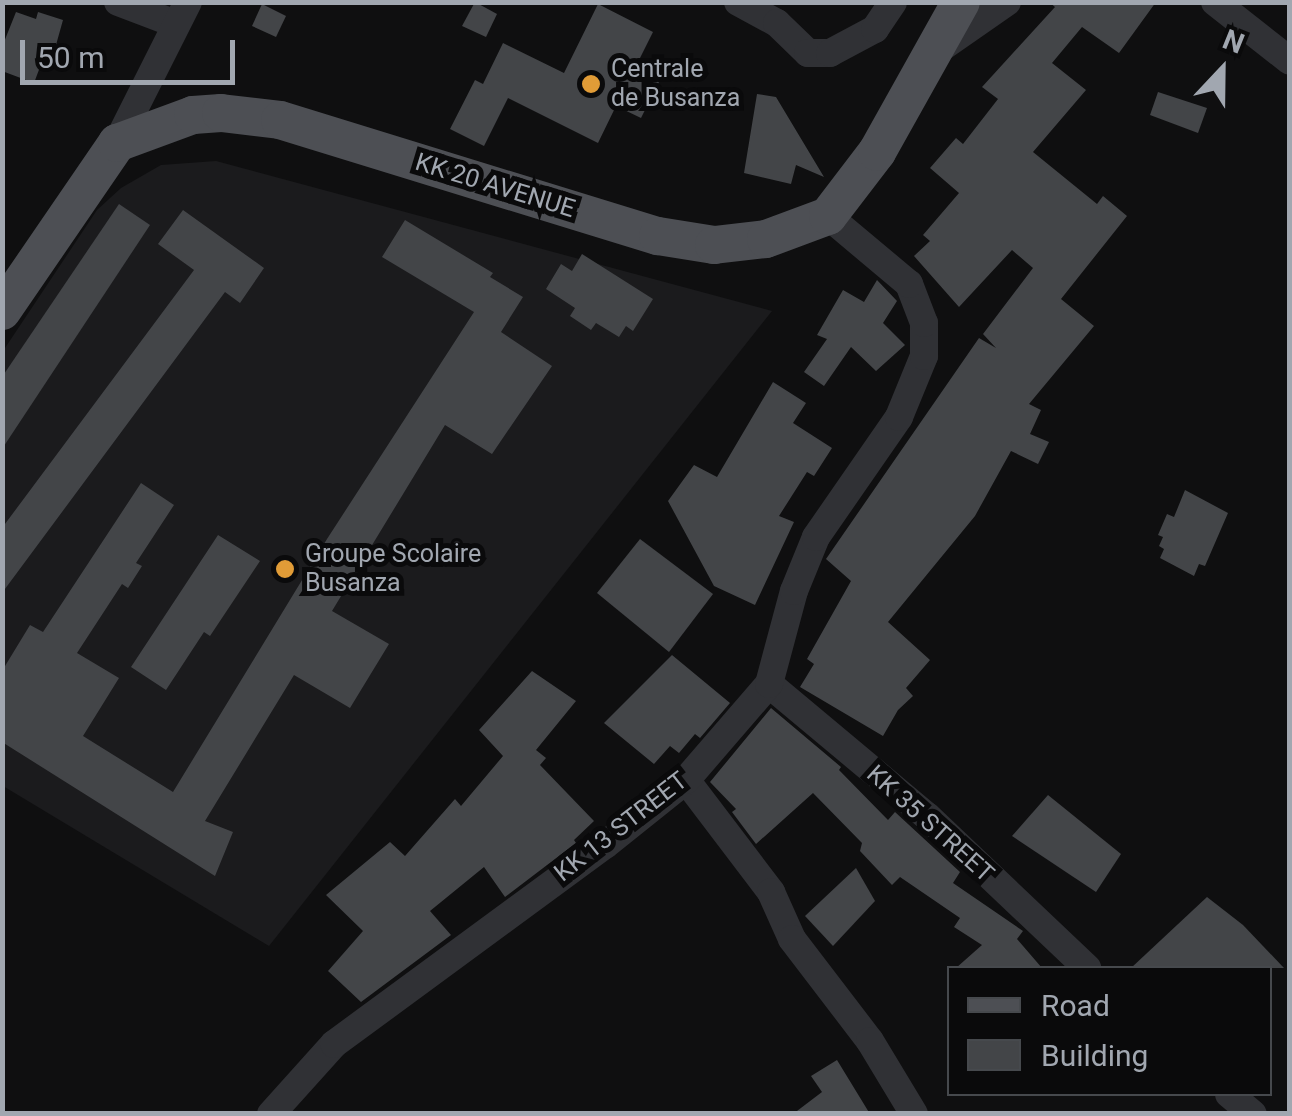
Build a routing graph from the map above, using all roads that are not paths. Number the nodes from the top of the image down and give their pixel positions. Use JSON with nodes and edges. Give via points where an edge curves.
{"nodes":[{"id":1,"x":118,"y":2,"type":"edge"},
{"id":2,"x":738,"y":2,"type":"edge"},
{"id":3,"x":892,"y":2,"type":"edge"},
{"id":4,"x":961,"y":2,"type":"edge"},
{"id":5,"x":1007,"y":2,"type":"edge"},
{"id":6,"x":1214,"y":2,"type":"edge"},
{"id":7,"x":182,"y":13,"type":"edge"},
{"id":8,"x":929,"y":57,"type":"junction"},
{"id":9,"x":1290,"y":61,"type":"edge"},
{"id":10,"x":117,"y":143,"type":"junction"},
{"id":11,"x":828,"y":216,"type":"junction"},
{"id":12,"x":5,"y":303,"type":"edge"},
{"id":13,"x":769,"y":684,"type":"junction"},
{"id":14,"x":686,"y":780,"type":"junction"},
{"id":15,"x":1085,"y":966,"type":"edge"},
{"id":16,"x":1231,"y":1096,"type":"edge"},
{"id":17,"x":271,"y":1114,"type":"edge"},
{"id":18,"x":914,"y":1114,"type":"edge"},
{"id":19,"x":1253,"y":1114,"type":"edge"}],
"edges":[{"from":1,"to":7,"type":"street"},
{"from":2,"to":3,"type":"street","via":[[777,24],[808,53],[830,53],[875,30]]},
{"from":4,"to":8,"type":"main road"},
{"from":5,"to":8,"type":"street"},
{"from":6,"to":9,"type":"street"},
{"from":7,"to":10,"type":"street"},
{"from":8,"to":11,"type":"main road","via":[[877,152]]},
{"from":10,"to":11,"type":"main road","name":"KK 20 AVENUE","via":[[193,115],[280,120],[658,236],[714,245],[766,238]]},
{"from":10,"to":12,"type":"main road"},
{"from":11,"to":13,"type":"street","name":"KK 13 STREET","via":[[909,284],[924,323],[924,356],[899,417],[816,536]]},
{"from":13,"to":14,"type":"street","name":"KK 13 STREET"},
{"from":13,"to":15,"type":"street","name":"KK 35 STREET","via":[[927,816]]},
{"from":14,"to":17,"type":"street","name":"KK 13 STREET","via":[[334,1044]]},
{"from":14,"to":18,"type":"street","via":[[771,892],[792,939],[870,1041]]},
{"from":16,"to":19,"type":"street"}]}
